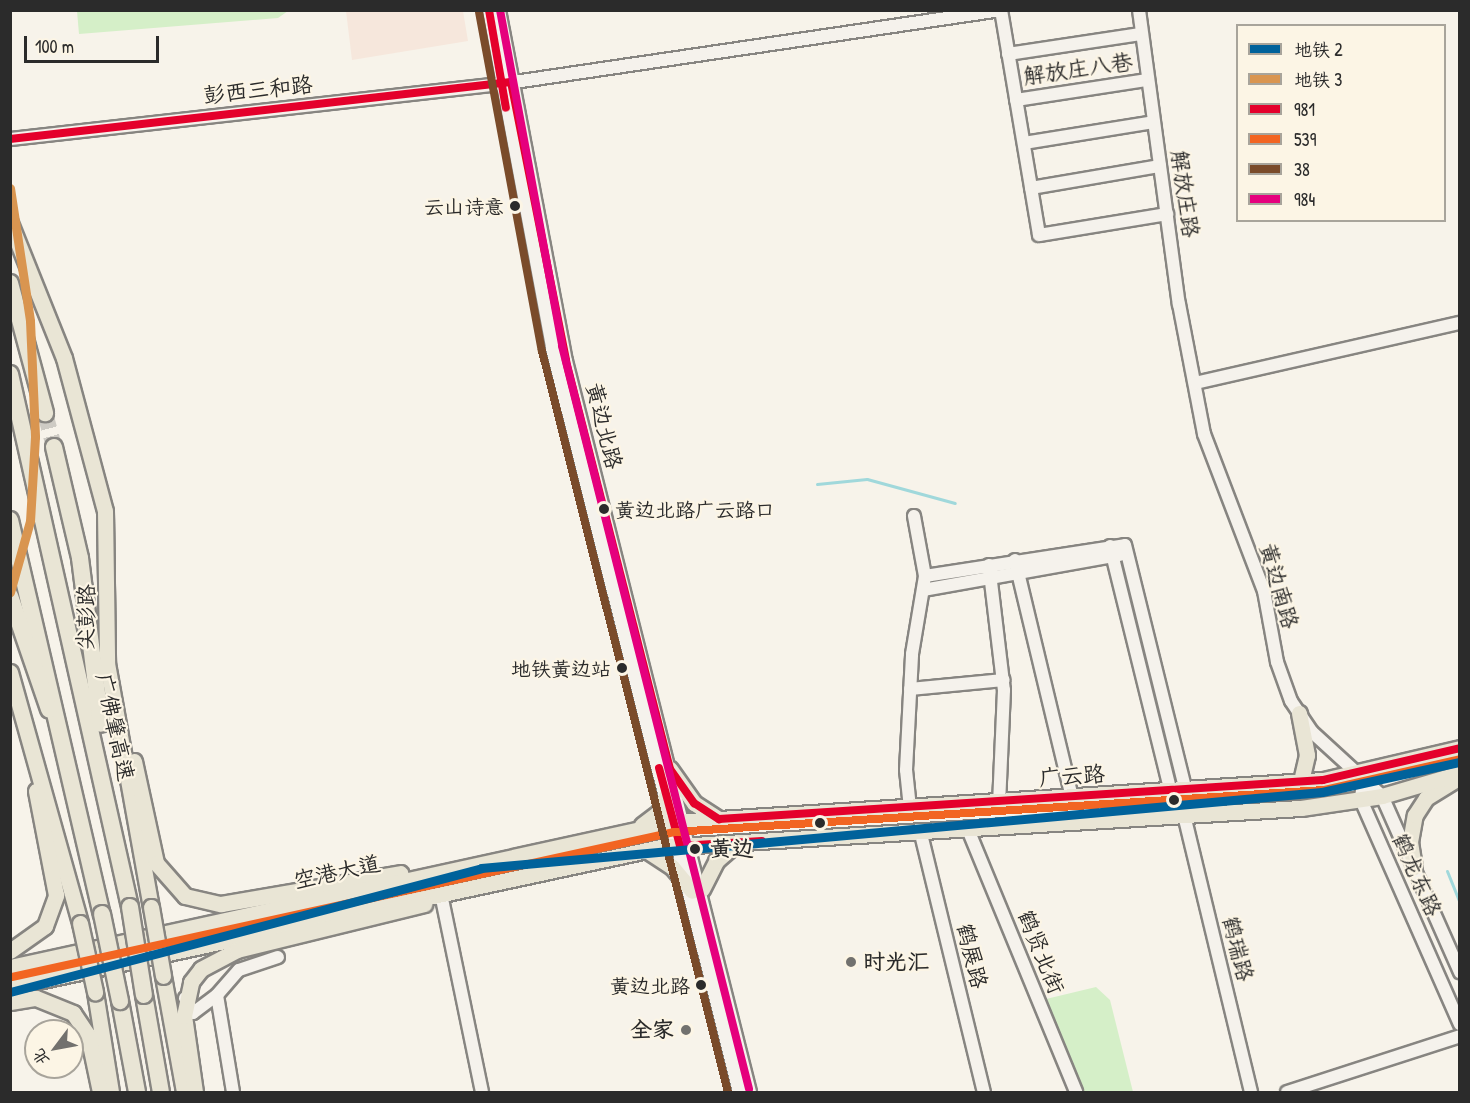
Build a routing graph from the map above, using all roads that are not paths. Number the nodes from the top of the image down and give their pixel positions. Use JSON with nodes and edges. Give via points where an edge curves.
{"nodes":[{"id":1,"x":489,"y":10,"type":"edge"},
{"id":2,"x":499,"y":10,"type":"edge"},
{"id":3,"x":1001,"y":10,"type":"edge"},
{"id":4,"x":1139,"y":10,"type":"edge"},
{"id":5,"x":965,"y":13,"type":"edge"},
{"id":6,"x":1141,"y":34,"type":"junction"},
{"id":7,"x":1008,"y":54,"type":"junction"},
{"id":8,"x":1147,"y":80,"type":"junction"},
{"id":9,"x":506,"y":83,"type":"junction"},
{"id":10,"x":1016,"y":100,"type":"junction"},
{"id":11,"x":1153,"y":122,"type":"junction"},
{"id":12,"x":10,"y":139,"type":"edge"},
{"id":13,"x":1024,"y":143,"type":"junction"},
{"id":14,"x":1160,"y":166,"type":"junction"},
{"id":15,"x":1031,"y":188,"type":"junction"},
{"id":16,"x":1167,"y":214,"type":"junction"},
{"id":17,"x":10,"y":223,"type":"edge"},
{"id":18,"x":10,"y":283,"type":"edge"},
{"id":19,"x":1460,"y":323,"type":"edge"},
{"id":20,"x":10,"y":374,"type":"edge"},
{"id":21,"x":1195,"y":383,"type":"junction"},
{"id":22,"x":45,"y":413,"type":"tunnel mouth"},
{"id":23,"x":54,"y":447,"type":"tunnel mouth"},
{"id":24,"x":915,"y":516,"type":"dead end"},
{"id":25,"x":10,"y":520,"type":"edge"},
{"id":26,"x":1111,"y":551,"type":"junction"},
{"id":27,"x":1015,"y":560,"type":"junction"},
{"id":28,"x":989,"y":565,"type":"junction"},
{"id":29,"x":1018,"y":573,"type":"junction"},
{"id":30,"x":925,"y":576,"type":"junction"},
{"id":31,"x":923,"y":590,"type":"junction"},
{"id":32,"x":10,"y":597,"type":"edge"},
{"id":33,"x":10,"y":672,"type":"edge"},
{"id":34,"x":1004,"y":680,"type":"junction"},
{"id":35,"x":111,"y":688,"type":"junction"},
{"id":36,"x":910,"y":689,"type":"junction"},
{"id":37,"x":1299,"y":713,"type":"junction"},
{"id":38,"x":25,"y":726,"type":"junction"},
{"id":39,"x":61,"y":734,"type":"junction"},
{"id":40,"x":1460,"y":748,"type":"edge"},
{"id":41,"x":670,"y":770,"type":"junction"},
{"id":42,"x":1364,"y":774,"type":"junction"},
{"id":43,"x":1460,"y":775,"type":"edge"},
{"id":44,"x":1301,"y":782,"type":"junction"},
{"id":45,"x":1211,"y":789,"type":"junction"},
{"id":46,"x":1178,"y":792,"type":"junction"},
{"id":47,"x":666,"y":796,"type":"junction"},
{"id":48,"x":1382,"y":796,"type":"junction"},
{"id":49,"x":1072,"y":798,"type":"junction"},
{"id":50,"x":1361,"y":800,"type":"junction"},
{"id":51,"x":999,"y":803,"type":"junction"},
{"id":52,"x":910,"y":808,"type":"junction"},
{"id":53,"x":1219,"y":813,"type":"junction"},
{"id":54,"x":1184,"y":815,"type":"junction"},
{"id":55,"x":769,"y":816,"type":"junction"},
{"id":56,"x":719,"y":819,"type":"junction"},
{"id":57,"x":678,"y":821,"type":"junction"},
{"id":58,"x":639,"y":827,"type":"junction"},
{"id":59,"x":967,"y":827,"type":"junction"},
{"id":60,"x":920,"y":830,"type":"junction"},
{"id":61,"x":588,"y":840,"type":"junction"},
{"id":62,"x":770,"y":841,"type":"junction"},
{"id":63,"x":737,"y":843,"type":"junction"},
{"id":64,"x":686,"y":846,"type":"junction"},
{"id":65,"x":646,"y":850,"type":"junction"},
{"id":66,"x":120,"y":855,"type":"junction"},
{"id":67,"x":591,"y":863,"type":"junction"},
{"id":68,"x":1414,"y":867,"type":"junction"},
{"id":69,"x":436,"y":874,"type":"junction"},
{"id":70,"x":1394,"y":875,"type":"junction"},
{"id":71,"x":697,"y":890,"type":"junction"},
{"id":72,"x":441,"y":894,"type":"junction"},
{"id":73,"x":10,"y":951,"type":"edge"},
{"id":74,"x":278,"y":957,"type":"dead end"},
{"id":75,"x":10,"y":967,"type":"edge"},
{"id":76,"x":1460,"y":972,"type":"edge"},
{"id":77,"x":10,"y":987,"type":"edge"},
{"id":78,"x":217,"y":995,"type":"junction"},
{"id":79,"x":185,"y":998,"type":"junction"},
{"id":80,"x":10,"y":1002,"type":"edge"},
{"id":81,"x":1460,"y":1024,"type":"edge"},
{"id":82,"x":1460,"y":1036,"type":"edge"},
{"id":83,"x":99,"y":1092,"type":"edge"},
{"id":84,"x":111,"y":1092,"type":"edge"},
{"id":85,"x":137,"y":1092,"type":"edge"},
{"id":86,"x":161,"y":1092,"type":"edge"},
{"id":87,"x":184,"y":1092,"type":"edge"},
{"id":88,"x":195,"y":1092,"type":"edge"},
{"id":89,"x":233,"y":1092,"type":"edge"},
{"id":90,"x":482,"y":1092,"type":"edge"},
{"id":91,"x":739,"y":1092,"type":"edge"},
{"id":92,"x":750,"y":1092,"type":"edge"},
{"id":93,"x":984,"y":1092,"type":"edge"},
{"id":94,"x":1076,"y":1092,"type":"edge"},
{"id":95,"x":1251,"y":1092,"type":"edge"},
{"id":96,"x":1287,"y":1092,"type":"edge"}],
"edges":[{"from":1,"to":9,"type":"street","name":"黄边北路"},
{"from":2,"to":9,"type":"street","name":"黄边北路"},
{"from":3,"to":5,"type":"street","name":"彭西三和路"},
{"from":3,"to":7,"type":"street"},
{"from":4,"to":6,"type":"street","name":"解放庄路"},
{"from":5,"to":9,"type":"street","name":"彭西三和路"},
{"from":6,"to":7,"type":"street"},
{"from":6,"to":8,"type":"street","name":"解放庄路"},
{"from":7,"to":10,"type":"street"},
{"from":8,"to":10,"type":"street","name":"解放庄八巷"},
{"from":8,"to":11,"type":"street","name":"解放庄路"},
{"from":9,"to":12,"type":"street","name":"彭西三和路"},
{"from":9,"to":41,"type":"street","name":"黄边北路","via":[[566,361]]},
{"from":9,"to":47,"type":"street","name":"黄边北路","via":[[552,348]]},
{"from":10,"to":13,"type":"street"},
{"from":11,"to":13,"type":"street"},
{"from":11,"to":14,"type":"street","name":"解放庄路"},
{"from":13,"to":15,"type":"street"},
{"from":14,"to":15,"type":"street"},
{"from":14,"to":16,"type":"street","name":"解放庄路"},
{"from":15,"to":16,"type":"street","via":[[1039,235]]},
{"from":16,"to":21,"type":"street","name":"解放庄路"},
{"from":17,"to":35,"type":"main road","name":"尖彭路","via":[[64,358],[105,511]]},
{"from":18,"to":22,"type":"highway"},
{"from":19,"to":21,"type":"street"},
{"from":20,"to":66,"type":"highway","name":"广佛肇高速"},
{"from":21,"to":37,"type":"street","name":"黄边南路","via":[[1209,454],[1264,591],[1277,662]]},
{"from":23,"to":66,"type":"highway","via":[[81,558]]},
{"from":24,"to":30,"type":"street"},
{"from":25,"to":39,"type":"highway"},
{"from":26,"to":27,"type":"street"},
{"from":26,"to":29,"type":"street"},
{"from":26,"to":46,"type":"street"},
{"from":26,"to":46,"type":"street","via":[[1125,545]]},
{"from":27,"to":28,"type":"street"},
{"from":27,"to":29,"type":"street"},
{"from":28,"to":30,"type":"street"},
{"from":28,"to":34,"type":"street"},
{"from":29,"to":31,"type":"street"},
{"from":29,"to":49,"type":"street"},
{"from":30,"to":31,"type":"street"},
{"from":31,"to":36,"type":"street"},
{"from":32,"to":39,"type":"highway","via":[[36,685]]},
{"from":33,"to":38,"type":"main road"},
{"from":34,"to":36,"type":"street"},
{"from":34,"to":51,"type":"street"},
{"from":35,"to":69,"type":"main road","via":[[140,782],[156,863],[185,896],[221,904],[382,874]]},
{"from":35,"to":87,"type":"main road","name":"尖彭路","bridge":true},
{"from":36,"to":52,"type":"street"},
{"from":37,"to":42,"type":"street","name":"黄边南路","via":[[1335,757]]},
{"from":37,"to":44,"type":"main road","via":[[1307,755]]},
{"from":38,"to":73,"type":"main road","via":[[56,895],[45,926]]},
{"from":38,"to":84,"type":"main road","bridge":true,"via":[[80,923]]},
{"from":39,"to":85,"type":"highway","bridge":true},
{"from":40,"to":42,"type":"main road","name":"广云路"},
{"from":41,"to":56,"type":"main road","via":[[694,803]]},
{"from":41,"to":57,"type":"street","name":"黄边北路"},
{"from":42,"to":44,"type":"main road","name":"广云路"},
{"from":42,"to":48,"type":"street","name":"鹤龙东路"},
{"from":42,"to":50,"type":"street"},
{"from":43,"to":48,"type":"main road","name":"广云路"},
{"from":43,"to":68,"type":"main road","via":[[1420,806],[1412,828]]},
{"from":44,"to":45,"type":"main road","name":"广云路"},
{"from":45,"to":46,"type":"main road","name":"广云路"},
{"from":45,"to":53,"type":"main road","via":[[1221,800]]},
{"from":46,"to":49,"type":"main road","name":"广云路"},
{"from":47,"to":57,"type":"street","name":"黄边北路"},
{"from":47,"to":58,"type":"main road","via":[[659,812]]},
{"from":48,"to":50,"type":"main road","name":"广云路"},
{"from":48,"to":68,"type":"street","name":"鹤龙东路"},
{"from":49,"to":51,"type":"main road","name":"广云路"},
{"from":50,"to":53,"type":"main road","name":"广云路"},
{"from":50,"to":70,"type":"street","name":"鹤龙东路"},
{"from":51,"to":52,"type":"main road","name":"广云路"},
{"from":52,"to":55,"type":"main road","name":"广云路"},
{"from":53,"to":54,"type":"main road","name":"广云路"},
{"from":54,"to":59,"type":"main road","name":"广云路"},
{"from":54,"to":95,"type":"street","name":"鹤瑞路"},
{"from":55,"to":56,"type":"main road","name":"广云路"},
{"from":55,"to":62,"type":"main road"},
{"from":56,"to":57,"type":"main road","name":"广云路"},
{"from":57,"to":58,"type":"main road","name":"空港大道"},
{"from":57,"to":64,"type":"street","name":"黄边北路"},
{"from":58,"to":61,"type":"main road","name":"空港大道"},
{"from":59,"to":60,"type":"main road","name":"广云路"},
{"from":59,"to":94,"type":"street","name":"鹤贤北街"},
{"from":60,"to":62,"type":"main road","name":"广云路"},
{"from":60,"to":93,"type":"street","name":"鹤展路"},
{"from":61,"to":67,"type":"main road"},
{"from":61,"to":69,"type":"main road","name":"空港大道"},
{"from":62,"to":63,"type":"main road","name":"广云路"},
{"from":63,"to":64,"type":"main road","name":"广云路"},
{"from":63,"to":71,"type":"main road","via":[[716,861]]},
{"from":64,"to":65,"type":"main road","name":"空港大道"},
{"from":64,"to":71,"type":"street","name":"黄边北路"},
{"from":65,"to":67,"type":"main road","name":"空港大道"},
{"from":65,"to":71,"type":"main road"},
{"from":66,"to":86,"type":"highway","name":"广佛肇高速","bridge":true},
{"from":67,"to":72,"type":"main road","name":"空港大道"},
{"from":68,"to":70,"type":"street"},
{"from":68,"to":76,"type":"street","name":"鹤龙东路"},
{"from":69,"to":75,"type":"main road","name":"空港大道"},
{"from":70,"to":81,"type":"street","name":"鹤龙东路"},
{"from":71,"to":91,"type":"street","name":"黄边北路"},
{"from":71,"to":92,"type":"street","name":"黄边北路"},
{"from":72,"to":77,"type":"main road","name":"空港大道"},
{"from":72,"to":79,"type":"main road","via":[[383,918],[222,954],[201,969]]},
{"from":72,"to":90,"type":"street"},
{"from":74,"to":78,"type":"street","via":[[238,970]]},
{"from":78,"to":79,"type":"street","via":[[193,1013]]},
{"from":78,"to":89,"type":"street"},
{"from":79,"to":88,"type":"main road"},
{"from":80,"to":83,"type":"main road","via":[[36,998],[73,1014],[88,1035]]},
{"from":82,"to":96,"type":"street"}]}
